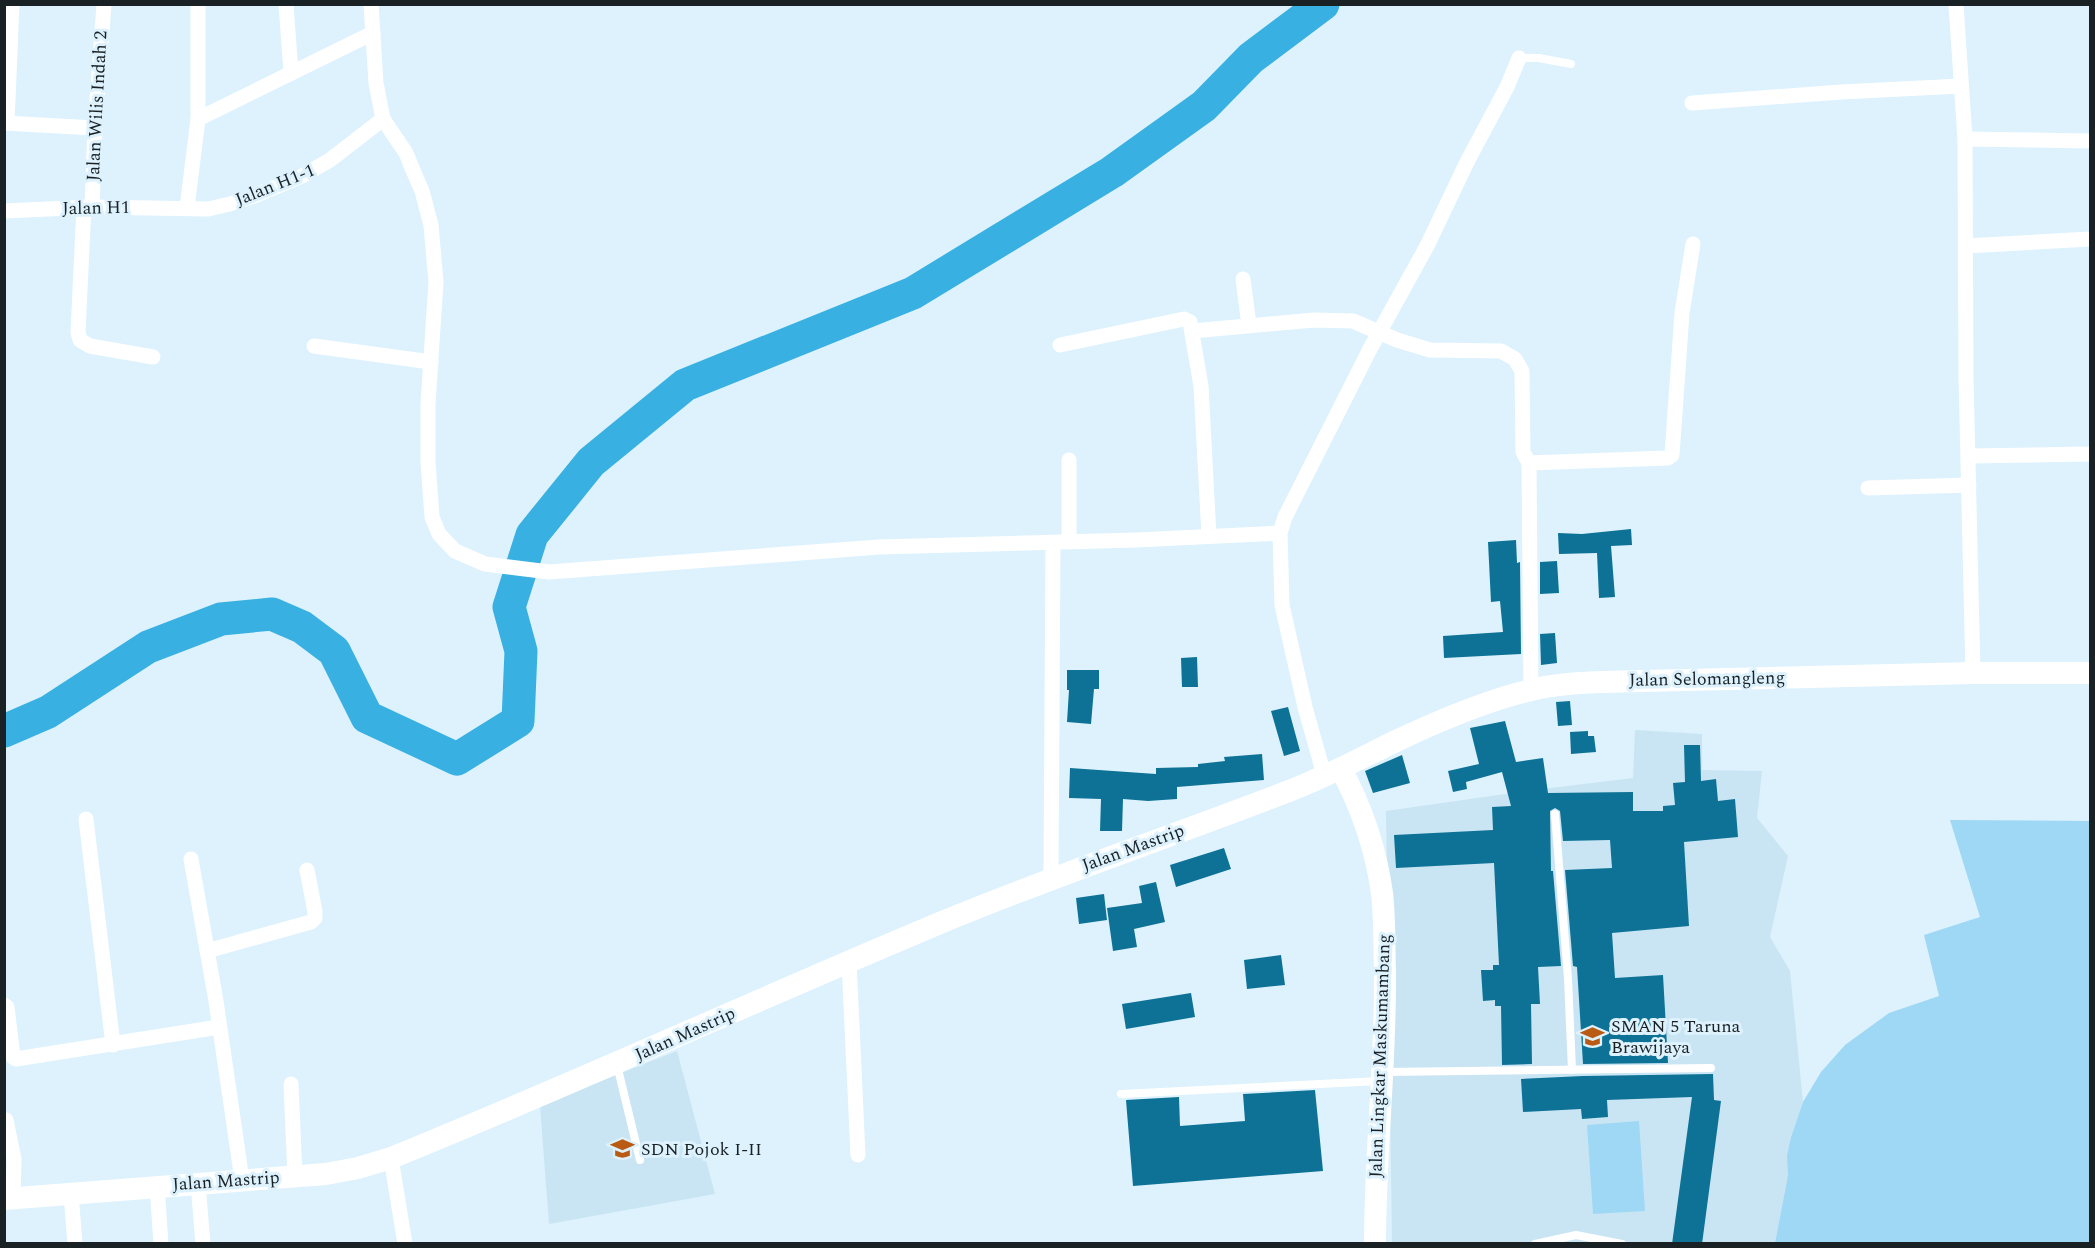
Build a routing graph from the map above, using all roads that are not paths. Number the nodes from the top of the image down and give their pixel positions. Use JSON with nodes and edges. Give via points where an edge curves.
{"nodes":[{"id":1,"x":12,"y":4,"type":"edge"},
{"id":2,"x":104,"y":4,"type":"edge"},
{"id":3,"x":198,"y":4,"type":"edge"},
{"id":4,"x":286,"y":4,"type":"edge"},
{"id":5,"x":371,"y":4,"type":"edge"},
{"id":6,"x":1956,"y":4,"type":"edge"},
{"id":7,"x":373,"y":33,"type":"junction"},
{"id":8,"x":1522,"y":58,"type":"joint"},
{"id":9,"x":7,"y":63,"type":"edge"},
{"id":10,"x":1571,"y":64,"type":"dead end"},
{"id":11,"x":291,"y":73,"type":"junction"},
{"id":12,"x":1961,"y":86,"type":"junction"},
{"id":13,"x":1692,"y":103,"type":"dead end"},
{"id":14,"x":198,"y":119,"type":"junction"},
{"id":15,"x":383,"y":119,"type":"junction"},
{"id":16,"x":6,"y":123,"type":"edge"},
{"id":17,"x":94,"y":128,"type":"junction"},
{"id":18,"x":1965,"y":139,"type":"junction"},
{"id":19,"x":2091,"y":141,"type":"edge"},
{"id":20,"x":88,"y":207,"type":"junction"},
{"id":21,"x":187,"y":208,"type":"junction"},
{"id":22,"x":4,"y":211,"type":"edge"},
{"id":23,"x":2091,"y":239,"type":"edge"},
{"id":24,"x":1693,"y":244,"type":"dead end"},
{"id":25,"x":1966,"y":246,"type":"junction"},
{"id":26,"x":1243,"y":279,"type":"dead end"},
{"id":27,"x":1249,"y":325,"type":"junction"},
{"id":28,"x":1192,"y":331,"type":"junction"},
{"id":29,"x":1386,"y":335,"type":"junction"},
{"id":30,"x":1060,"y":345,"type":"dead end"},
{"id":31,"x":314,"y":346,"type":"dead end"},
{"id":32,"x":153,"y":357,"type":"dead end"},
{"id":33,"x":431,"y":362,"type":"junction"},
{"id":34,"x":2091,"y":454,"type":"edge"},
{"id":35,"x":1969,"y":456,"type":"junction"},
{"id":36,"x":1069,"y":460,"type":"dead end"},
{"id":37,"x":1529,"y":463,"type":"junction"},
{"id":38,"x":1969,"y":485,"type":"junction"},
{"id":39,"x":1868,"y":488,"type":"dead end"},
{"id":40,"x":1280,"y":533,"type":"junction"},
{"id":41,"x":1209,"y":536,"type":"junction"},
{"id":42,"x":1068,"y":541,"type":"junction"},
{"id":43,"x":1053,"y":543,"type":"junction"},
{"id":44,"x":1973,"y":673,"type":"junction"},
{"id":45,"x":2091,"y":673,"type":"edge"},
{"id":46,"x":1531,"y":690,"type":"junction"},
{"id":47,"x":1333,"y":772,"type":"junction"},
{"id":48,"x":1555,"y":814,"type":"dead end"},
{"id":49,"x":86,"y":819,"type":"dead end"},
{"id":50,"x":191,"y":859,"type":"dead end"},
{"id":51,"x":308,"y":870,"type":"dead end"},
{"id":52,"x":1051,"y":877,"type":"junction"},
{"id":53,"x":207,"y":951,"type":"junction"},
{"id":54,"x":849,"y":961,"type":"junction"},
{"id":55,"x":4,"y":1005,"type":"edge"},
{"id":56,"x":219,"y":1027,"type":"junction"},
{"id":57,"x":113,"y":1045,"type":"junction"},
{"id":58,"x":616,"y":1064,"type":"junction"},
{"id":59,"x":1711,"y":1068,"type":"dead end"},
{"id":60,"x":1572,"y":1070,"type":"junction"},
{"id":61,"x":1383,"y":1077,"type":"junction"},
{"id":62,"x":291,"y":1084,"type":"dead end"},
{"id":63,"x":1121,"y":1094,"type":"dead end"},
{"id":64,"x":6,"y":1119,"type":"dead end"},
{"id":65,"x":858,"y":1155,"type":"dead end"},
{"id":66,"x":391,"y":1158,"type":"junction"},
{"id":67,"x":640,"y":1160,"type":"dead end"},
{"id":68,"x":294,"y":1176,"type":"junction"},
{"id":69,"x":242,"y":1180,"type":"junction"},
{"id":70,"x":198,"y":1183,"type":"junction"},
{"id":71,"x":157,"y":1186,"type":"junction"},
{"id":72,"x":71,"y":1193,"type":"junction"},
{"id":73,"x":9,"y":1198,"type":"edge"},
{"id":74,"x":75,"y":1244,"type":"edge"},
{"id":75,"x":161,"y":1244,"type":"edge"},
{"id":76,"x":203,"y":1244,"type":"edge"},
{"id":77,"x":405,"y":1244,"type":"edge"},
{"id":78,"x":1375,"y":1244,"type":"edge"},
{"id":79,"x":1535,"y":1244,"type":"edge"},
{"id":80,"x":1622,"y":1244,"type":"edge"}],
"edges":[{"from":1,"to":9,"type":"street"},
{"from":2,"to":17,"type":"street","name":"Jalan Wilis Indah 2"},
{"from":3,"to":14,"type":"street"},
{"from":4,"to":11,"type":"street"},
{"from":5,"to":7,"type":"street"},
{"from":6,"to":12,"type":"street"},
{"from":7,"to":11,"type":"street"},
{"from":7,"to":15,"type":"street"},
{"from":8,"to":10,"type":"lane"},
{"from":8,"to":29,"type":"street","via":[[1467,162]]},
{"from":9,"to":16,"type":"street"},
{"from":11,"to":14,"type":"street"},
{"from":12,"to":13,"type":"street"},
{"from":12,"to":18,"type":"street"},
{"from":14,"to":21,"type":"street"},
{"from":15,"to":21,"type":"street","name":"Jalan H1-1","via":[[304,176],[230,204]]},
{"from":15,"to":33,"type":"street","via":[[409,160],[423,191],[431,225],[436,282]]},
{"from":16,"to":17,"type":"street"},
{"from":17,"to":20,"type":"street","name":"Jalan Wilis Indah 2"},
{"from":18,"to":19,"type":"street"},
{"from":18,"to":25,"type":"street"},
{"from":20,"to":21,"type":"street","name":"Jalan H1"},
{"from":20,"to":22,"type":"street","name":"Jalan H1"},
{"from":20,"to":32,"type":"street","name":"Jalan Wilis Indah 2","via":[[80,340],[90,346]]},
{"from":23,"to":25,"type":"street"},
{"from":24,"to":37,"type":"street","via":[[1682,313],[1672,455]]},
{"from":25,"to":35,"type":"street"},
{"from":26,"to":27,"type":"street"},
{"from":27,"to":28,"type":"street"},
{"from":27,"to":29,"type":"street","via":[[1353,321]]},
{"from":28,"to":30,"type":"street","via":[[1190,322],[1184,319]]},
{"from":28,"to":41,"type":"street","via":[[1201,386]]},
{"from":29,"to":37,"type":"street","via":[[1430,350],[1501,351],[1515,359],[1522,371],[1523,452]]},
{"from":29,"to":40,"type":"street","via":[[1285,517]]},
{"from":31,"to":33,"type":"street"},
{"from":33,"to":43,"type":"street","via":[[428,462],[432,517],[439,534],[455,551],[484,564],[549,572],[879,547]]},
{"from":34,"to":35,"type":"street"},
{"from":35,"to":38,"type":"street"},
{"from":36,"to":42,"type":"street"},
{"from":37,"to":46,"type":"street"},
{"from":38,"to":39,"type":"street"},
{"from":38,"to":44,"type":"street"},
{"from":40,"to":41,"type":"street"},
{"from":40,"to":47,"type":"street","via":[[1282,605],[1305,707]]},
{"from":41,"to":42,"type":"street"},
{"from":42,"to":43,"type":"street"},
{"from":43,"to":52,"type":"street"},
{"from":44,"to":45,"type":"street","name":"Jalan Selomangleng"},
{"from":44,"to":46,"type":"street","name":"Jalan Selomangleng","via":[[1602,682]]},
{"from":46,"to":47,"type":"street","name":"Jalan Selomangleng","via":[[1400,739]]},
{"from":47,"to":52,"type":"street","name":"Jalan Mastrip","via":[[1197,826]]},
{"from":47,"to":61,"type":"street","name":"Jalan Lingkar Maskumambang","via":[[1359,805],[1382,894]]},
{"from":48,"to":60,"type":"lane"},
{"from":49,"to":57,"type":"street"},
{"from":50,"to":53,"type":"street"},
{"from":51,"to":53,"type":"street","via":[[315,912],[311,922]]},
{"from":52,"to":54,"type":"street","name":"Jalan Mastrip"},
{"from":53,"to":56,"type":"street"},
{"from":54,"to":58,"type":"street","name":"Jalan Mastrip"},
{"from":54,"to":65,"type":"street"},
{"from":55,"to":57,"type":"street","via":[[16,1059]]},
{"from":56,"to":57,"type":"street"},
{"from":56,"to":69,"type":"street"},
{"from":58,"to":66,"type":"street","name":"Jalan Mastrip"},
{"from":58,"to":67,"type":"lane"},
{"from":59,"to":60,"type":"lane"},
{"from":60,"to":61,"type":"lane"},
{"from":61,"to":63,"type":"lane"},
{"from":61,"to":78,"type":"street","name":"Jalan Lingkar Maskumambang"},
{"from":62,"to":68,"type":"street"},
{"from":64,"to":73,"type":"street","via":[[14,1159]]},
{"from":66,"to":68,"type":"street","name":"Jalan Mastrip","via":[[326,1174]]},
{"from":66,"to":77,"type":"street"},
{"from":68,"to":69,"type":"street","name":"Jalan Mastrip"},
{"from":69,"to":70,"type":"street","name":"Jalan Mastrip"},
{"from":70,"to":71,"type":"street","name":"Jalan Mastrip"},
{"from":70,"to":76,"type":"street"},
{"from":71,"to":72,"type":"street","name":"Jalan Mastrip"},
{"from":71,"to":75,"type":"street"},
{"from":72,"to":73,"type":"street","name":"Jalan Mastrip"},
{"from":72,"to":74,"type":"street"},
{"from":79,"to":80,"type":"lane","via":[[1576,1235]]}]}
